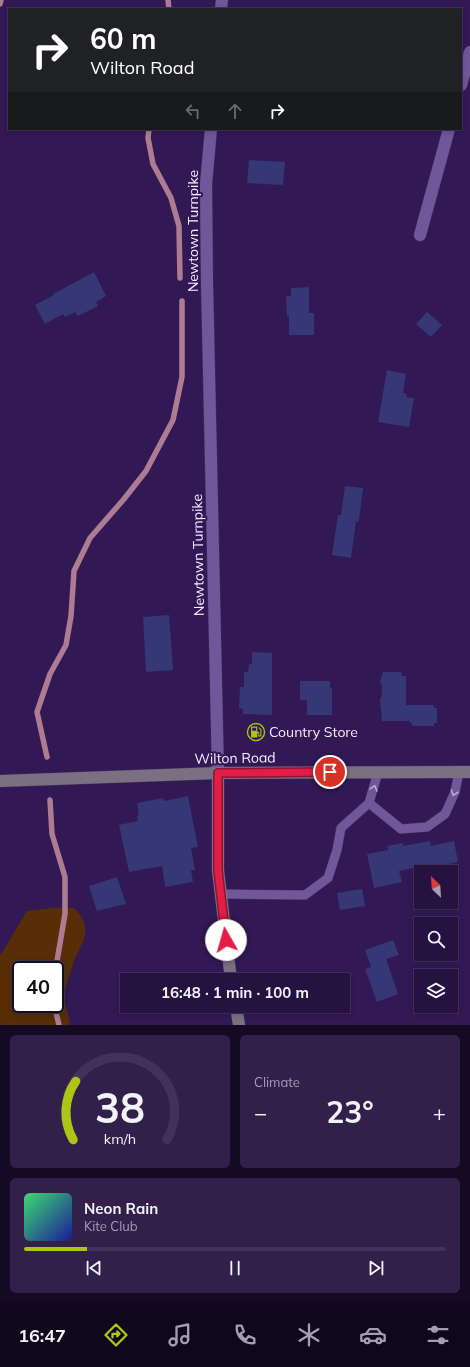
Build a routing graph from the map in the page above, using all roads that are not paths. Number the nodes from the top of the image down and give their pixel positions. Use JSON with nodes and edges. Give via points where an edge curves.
{"nodes":[{"id":1,"x":470,"y":52,"type":"edge"},
{"id":2,"x":462,"y":81,"type":"edge"},
{"id":3,"x":211,"y":130,"type":"edge"},
{"id":4,"x":449,"y":130,"type":"edge"},
{"id":5,"x":420,"y":235,"type":"dead end"},
{"id":6,"x":378,"y":772,"type":"junction"},
{"id":7,"x":464,"y":772,"type":"edge"},
{"id":8,"x":218,"y":773,"type":"junction"},
{"id":9,"x":0,"y":781,"type":"edge"},
{"id":10,"x":369,"y":803,"type":"junction"},
{"id":11,"x":221,"y":894,"type":"junction"},
{"id":12,"x":231,"y":973,"type":"edge"},
{"id":13,"x":237,"y":1013,"type":"edge"},
{"id":14,"x":238,"y":1025,"type":"edge"}],
"edges":[{"from":1,"to":2,"type":"street"},
{"from":3,"to":8,"type":"street","name":"Newtown Turnpike","via":[[206,184],[207,283]]},
{"from":4,"to":5,"type":"street"},
{"from":6,"to":7,"type":"main road","name":"Wilton Road"},
{"from":6,"to":8,"type":"main road","name":"Wilton Road"},
{"from":10,"to":6,"type":"lane","one_way":true},
{"from":7,"to":10,"type":"lane","one_way":true,"via":[[445,814],[427,827],[401,828]]},
{"from":8,"to":9,"type":"main road","name":"Wilton Road"},
{"from":8,"to":11,"type":"main road","name":"Newtown Turnpike","via":[[218,870]]},
{"from":10,"to":11,"type":"lane","via":[[341,828],[338,850],[328,878],[305,895]]},
{"from":11,"to":12,"type":"main road","name":"Newtown Turnpike"},
{"from":13,"to":14,"type":"main road"}]}
